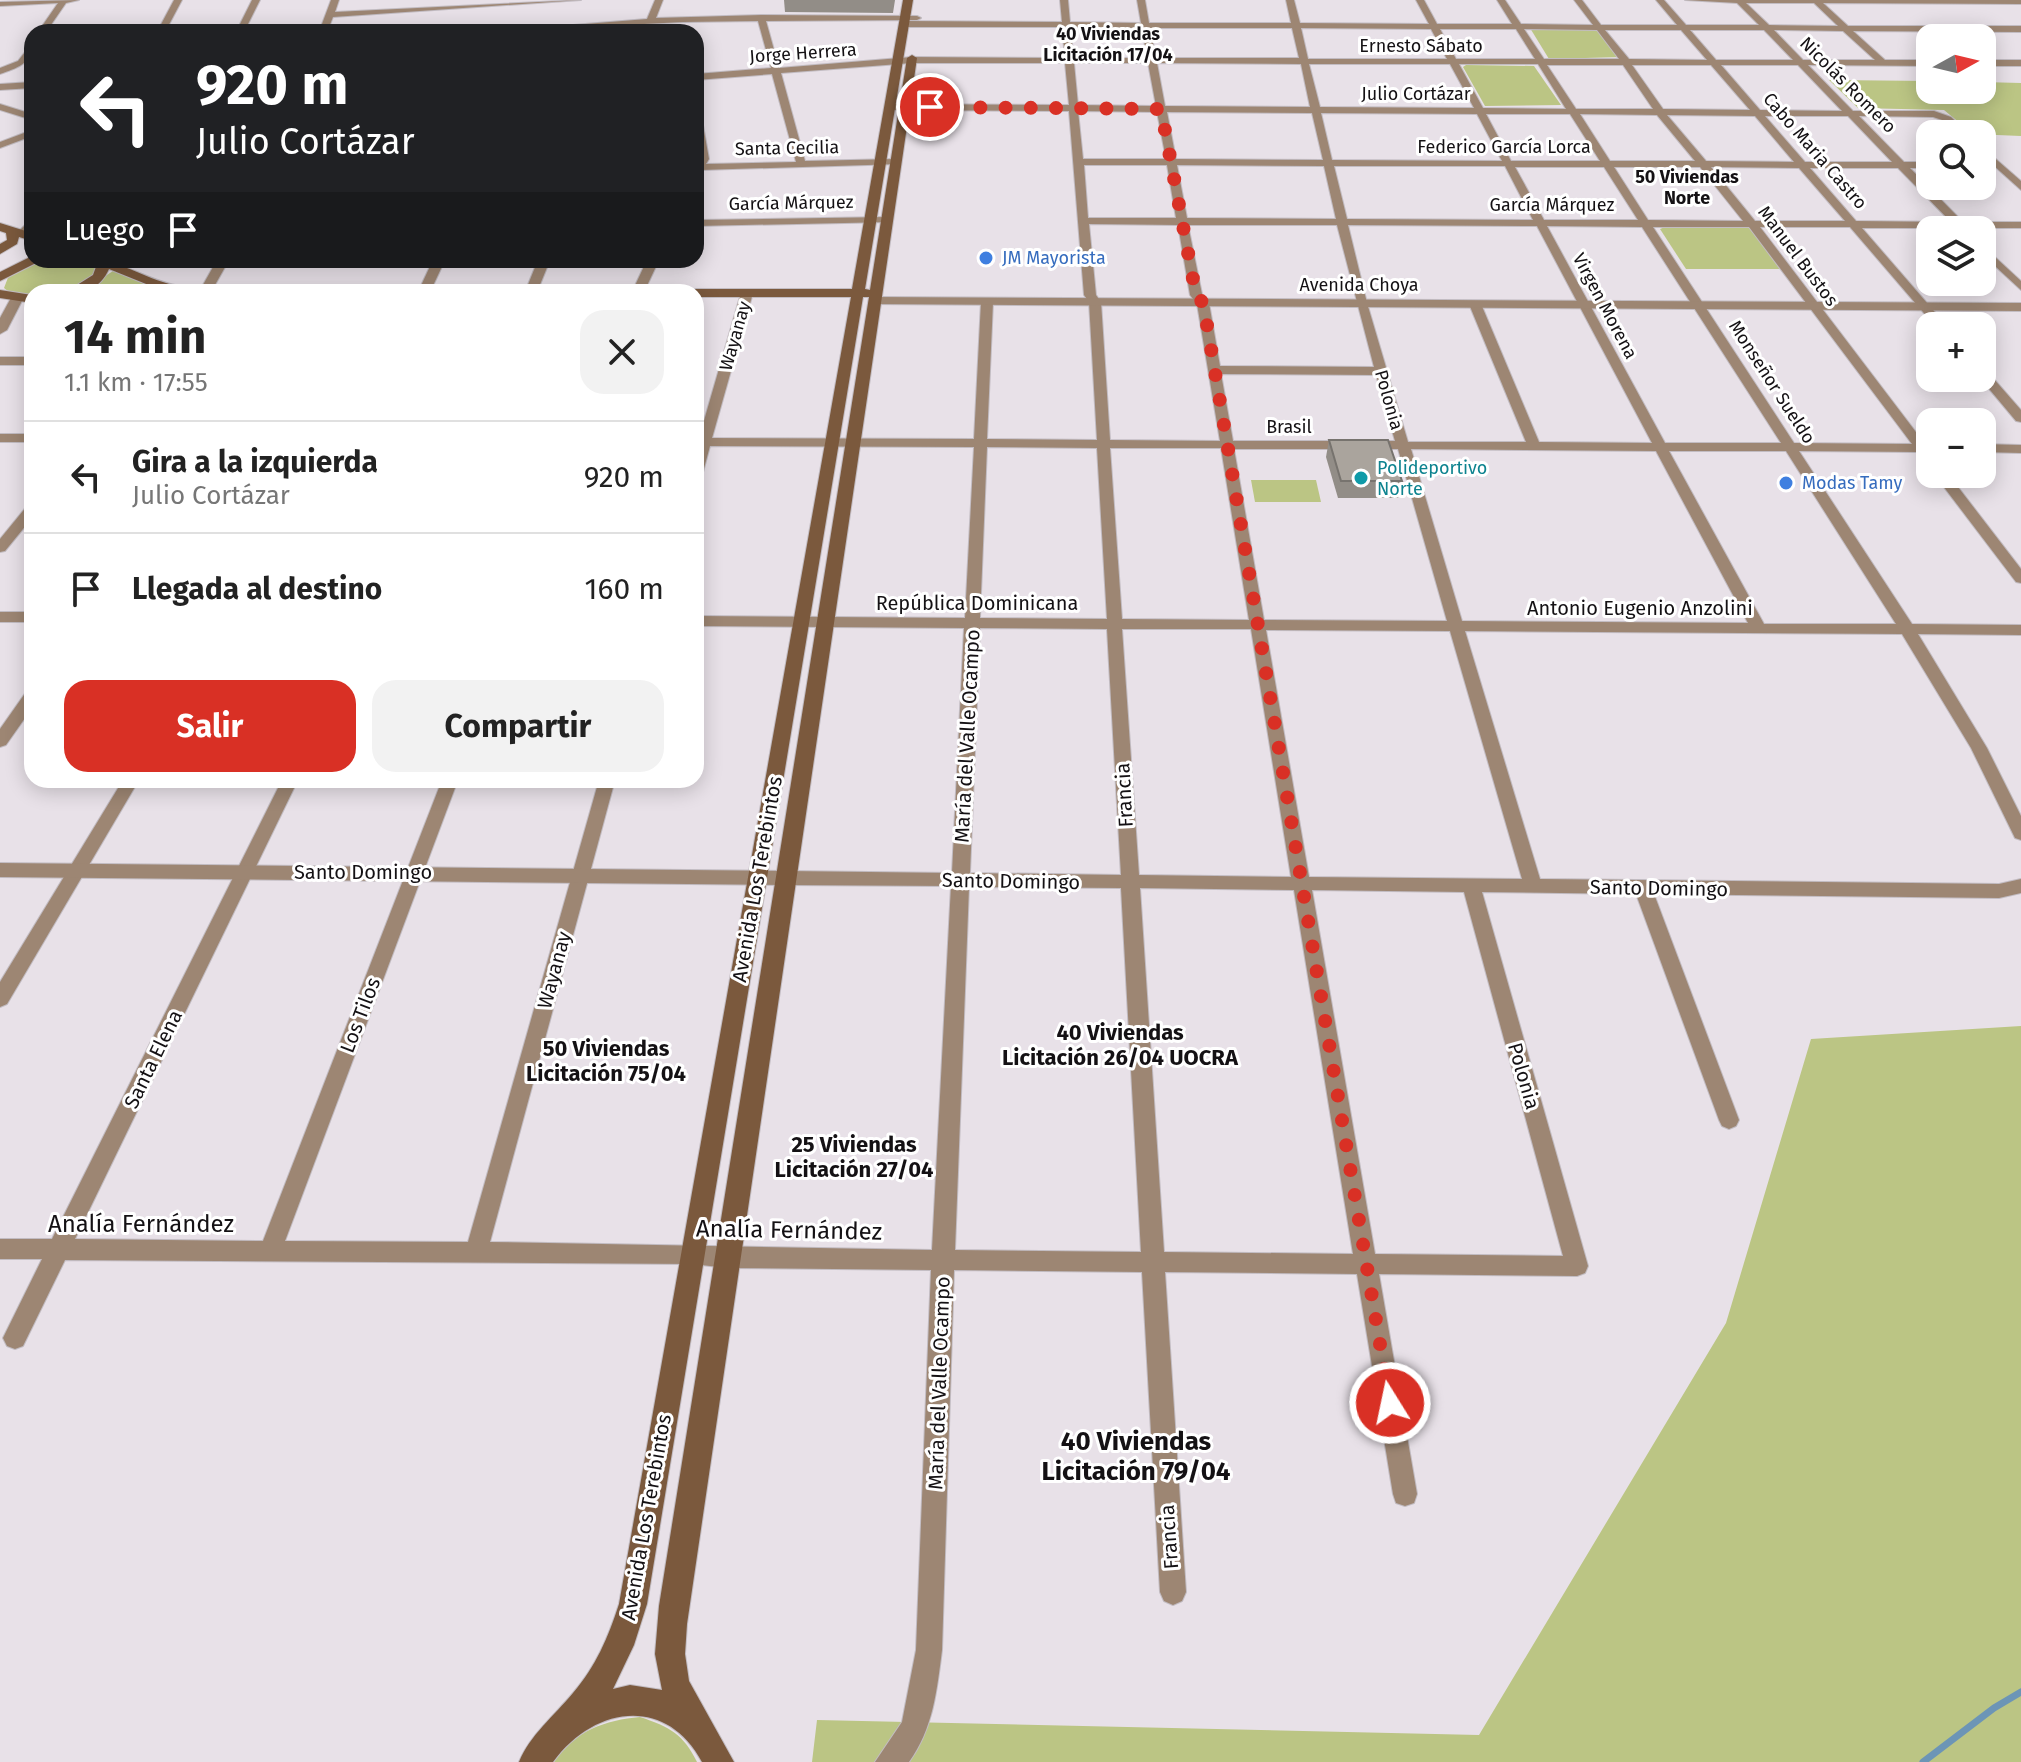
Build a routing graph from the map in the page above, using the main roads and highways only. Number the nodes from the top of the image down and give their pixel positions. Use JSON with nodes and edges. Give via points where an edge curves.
{"nodes":[{"id":1,"x":912,"y":14,"type":"edge"},
{"id":2,"x":21,"y":234,"type":"edge"},
{"id":3,"x":0,"y":250,"type":"edge"},
{"id":4,"x":24,"y":264,"type":"edge"},
{"id":5,"x":103,"y":268,"type":"edge"},
{"id":6,"x":117,"y":268,"type":"edge"},
{"id":7,"x":0,"y":277,"type":"edge"},
{"id":8,"x":87,"y":284,"type":"edge"},
{"id":9,"x":155,"y":284,"type":"edge"},
{"id":10,"x":704,"y":294,"type":"edge"},
{"id":11,"x":1,"y":295,"type":"edge"},
{"id":12,"x":746,"y":297,"type":"junction"},
{"id":13,"x":866,"y":297,"type":"junction"},
{"id":14,"x":24,"y":299,"type":"edge"},
{"id":15,"x":704,"y":300,"type":"edge"},
{"id":16,"x":842,"y":443,"type":"junction"},
{"id":17,"x":697,"y":1724,"type":"junction"},
{"id":18,"x":540,"y":1754,"type":"edge"},
{"id":19,"x":719,"y":1762,"type":"edge"}],
"edges":[{"from":1,"to":13,"type":"main road","name":"Avenida Los Terebintos"},
{"from":2,"to":3,"type":"main road"},
{"from":4,"to":7,"type":"main road"},
{"from":5,"to":8,"type":"main road","via":[[100,277]]},
{"from":6,"to":9,"type":"main road"},
{"from":10,"to":12,"type":"main road","name":"Avenida Choya"},
{"from":11,"to":14,"type":"main road"},
{"from":12,"to":13,"type":"main road","name":"Avenida Choya"},
{"from":12,"to":15,"type":"main road","name":"Avenida Choya"},
{"from":13,"to":16,"type":"main road","name":"Avenida Los Terebintos"},
{"from":16,"to":17,"type":"main road","name":"Avenida Los Terebintos","via":[[825,622],[668,1658],[680,1701]]},
{"from":16,"to":18,"type":"main road","name":"Avenida Los Terebintos","via":[[801,622],[633,1604],[609,1672]]},
{"from":17,"to":18,"type":"main road","via":[[672,1706],[644,1699],[614,1702],[583,1714]]},
{"from":17,"to":19,"type":"main road","name":"Avenida Los Terebintos"}]}
